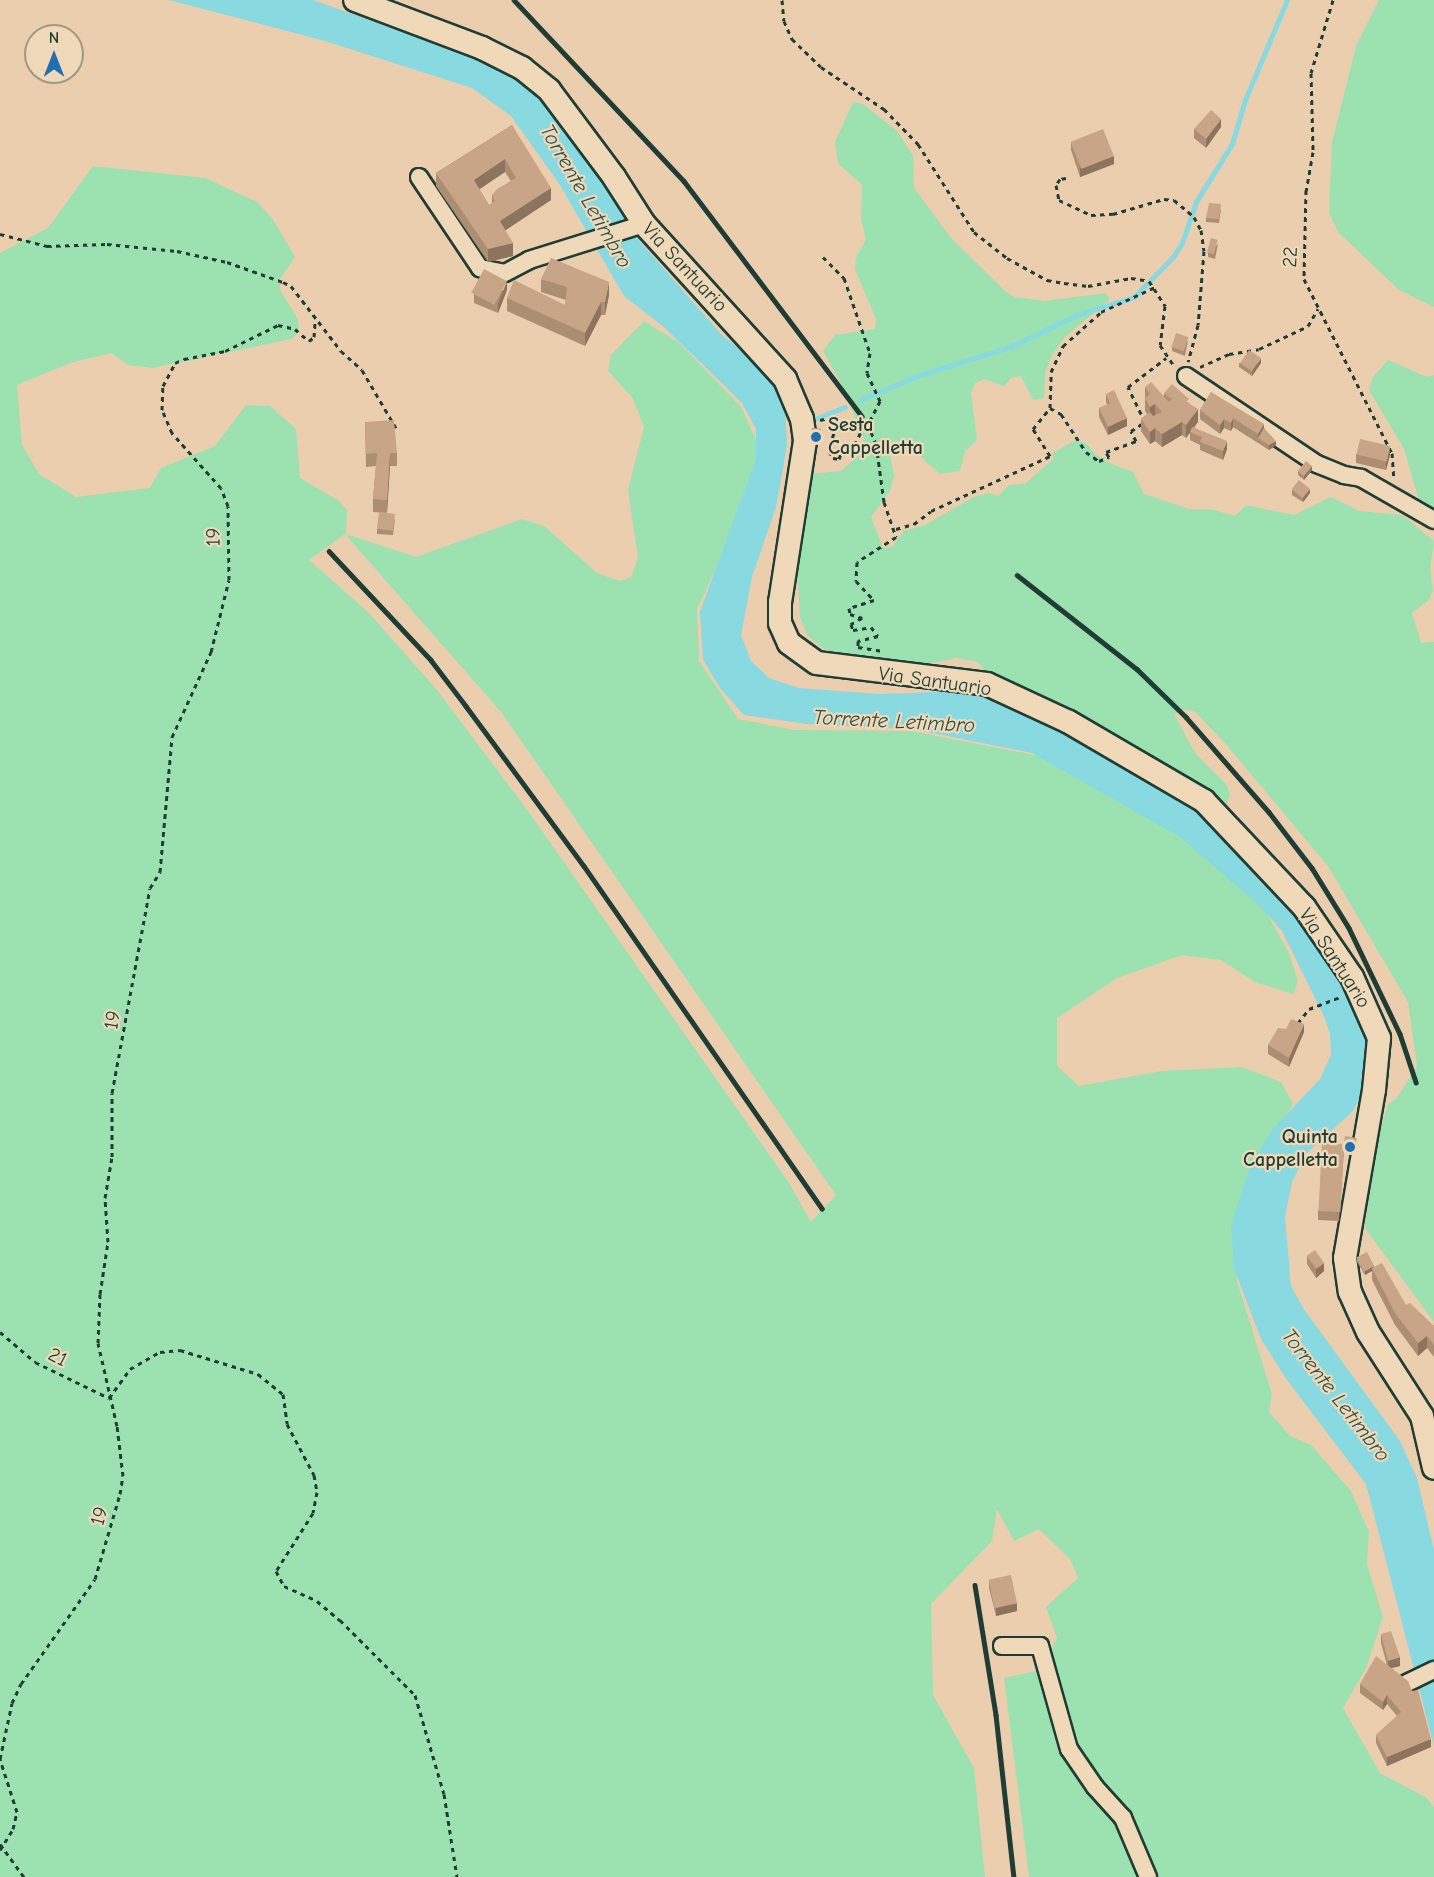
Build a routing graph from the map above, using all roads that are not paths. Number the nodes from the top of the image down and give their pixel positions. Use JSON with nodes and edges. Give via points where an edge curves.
{"nodes":[{"id":1,"x":355,"y":0,"type":"edge"},
{"id":2,"x":419,"y":177,"type":"dead end"},
{"id":3,"x":644,"y":224,"type":"junction"},
{"id":4,"x":1190,"y":377,"type":"road end"},
{"id":5,"x":1434,"y":520,"type":"edge"},
{"id":6,"x":1434,"y":1468,"type":"edge"},
{"id":7,"x":1002,"y":1646,"type":"dead end"},
{"id":8,"x":1434,"y":1670,"type":"edge"},
{"id":9,"x":1411,"y":1679,"type":"dead end"},
{"id":10,"x":1148,"y":1877,"type":"edge"}],
"edges":[{"from":1,"to":3,"type":"main road","name":"Via Santuario","via":[[482,48],[522,68],[549,90]]},
{"from":2,"to":3,"type":"street","via":[[480,268],[505,273],[529,260]]},
{"from":3,"to":6,"type":"main road","name":"Via Santuario","via":[[765,352],[790,387],[804,428],[803,459],[780,602],[780,623],[789,643],[817,663],[987,684],[1069,722],[1204,801],[1272,869],[1355,983],[1379,1038],[1374,1090],[1345,1258],[1350,1292],[1368,1332],[1422,1416]]},
{"from":4,"to":5,"type":"street","via":[[1317,464],[1344,476],[1361,478]]},
{"from":7,"to":10,"type":"street","via":[[1040,1646],[1069,1749],[1123,1818]]},
{"from":8,"to":9,"type":"street"}]}
